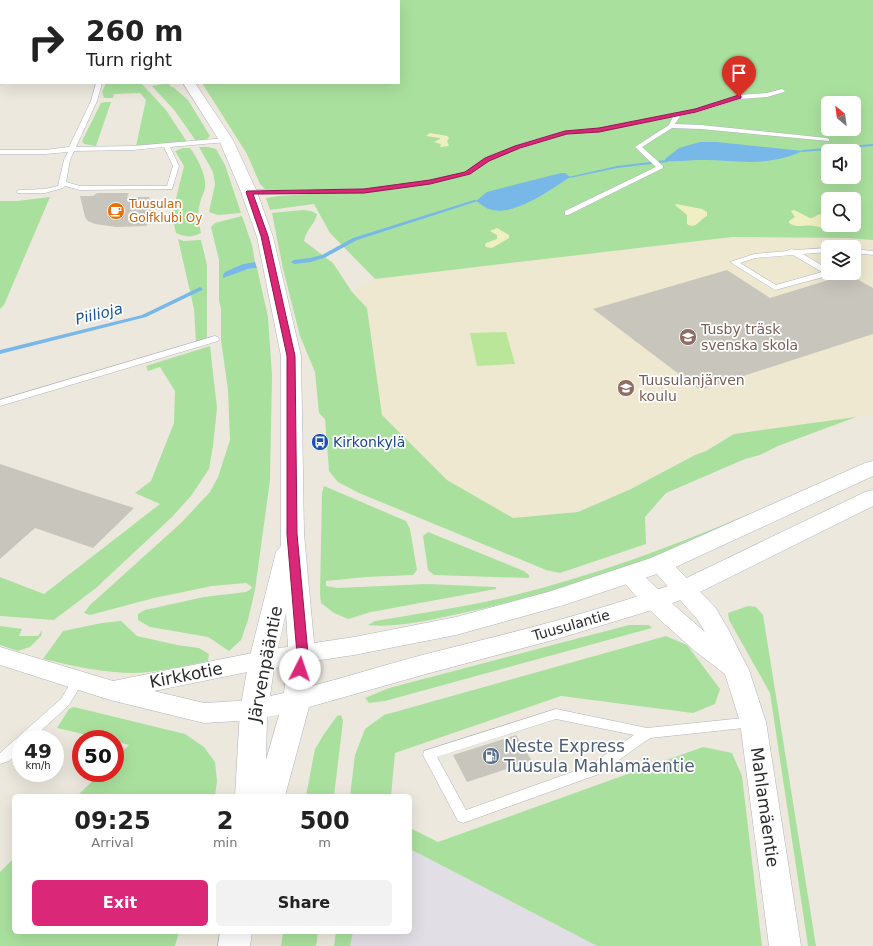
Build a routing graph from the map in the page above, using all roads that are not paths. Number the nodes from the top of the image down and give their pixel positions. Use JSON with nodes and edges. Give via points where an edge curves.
{"nodes":[{"id":1,"x":99,"y":84,"type":"edge"},
{"id":2,"x":189,"y":84,"type":"edge"},
{"id":3,"x":782,"y":92,"type":"dead end"},
{"id":4,"x":678,"y":114,"type":"junction"},
{"id":5,"x":671,"y":126,"type":"junction"},
{"id":6,"x":226,"y":140,"type":"junction"},
{"id":7,"x":828,"y":140,"type":"dead end"},
{"id":8,"x":167,"y":147,"type":"junction"},
{"id":9,"x":73,"y":149,"type":"junction"},
{"id":10,"x":0,"y":152,"type":"edge"},
{"id":11,"x":62,"y":183,"type":"junction"},
{"id":12,"x":19,"y":192,"type":"dead end"},
{"id":13,"x":250,"y":192,"type":"junction"},
{"id":14,"x":568,"y":213,"type":"dead end"},
{"id":15,"x":821,"y":250,"type":"edge"},
{"id":16,"x":791,"y":252,"type":"junction"},
{"id":17,"x":861,"y":252,"type":"edge"},
{"id":18,"x":873,"y":253,"type":"edge"},
{"id":19,"x":821,"y":269,"type":"edge"},
{"id":20,"x":821,"y":275,"type":"edge"},
{"id":21,"x":215,"y":339,"type":"dead end"},
{"id":22,"x":0,"y":403,"type":"edge"},
{"id":23,"x":873,"y":468,"type":"edge"},
{"id":24,"x":873,"y":496,"type":"edge"},
{"id":25,"x":292,"y":534,"type":"junction"},
{"id":26,"x":660,"y":564,"type":"junction"},
{"id":27,"x":630,"y":574,"type":"junction"},
{"id":28,"x":685,"y":589,"type":"junction"},
{"id":29,"x":654,"y":601,"type":"junction"},
{"id":30,"x":302,"y":654,"type":"junction"},
{"id":31,"x":0,"y":656,"type":"edge"},
{"id":32,"x":262,"y":660,"type":"junction"},
{"id":33,"x":736,"y":670,"type":"junction"},
{"id":34,"x":78,"y":680,"type":"junction"},
{"id":35,"x":110,"y":690,"type":"junction"},
{"id":36,"x":297,"y":701,"type":"junction"},
{"id":37,"x":254,"y":710,"type":"junction"},
{"id":38,"x":753,"y":722,"type":"junction"},
{"id":39,"x":34,"y":730,"type":"edge"},
{"id":40,"x":647,"y":733,"type":"junction"},
{"id":41,"x":12,"y":750,"type":"edge"},
{"id":42,"x":0,"y":759,"type":"edge"},
{"id":43,"x":250,"y":794,"type":"edge"},
{"id":44,"x":271,"y":794,"type":"edge"},
{"id":45,"x":236,"y":934,"type":"edge"},
{"id":46,"x":234,"y":946,"type":"edge"},
{"id":47,"x":785,"y":946,"type":"edge"}],
"edges":[{"from":1,"to":9,"type":"lane"},
{"from":2,"to":6,"type":"main road","name":"Järvenpääntie"},
{"from":3,"to":4,"type":"lane","via":[[739,97]]},
{"from":4,"to":5,"type":"lane"},
{"from":4,"to":13,"type":"lane","via":[[599,130],[567,132],[515,148],[487,160],[468,173],[430,182],[364,191]]},
{"from":5,"to":7,"type":"lane"},
{"from":5,"to":14,"type":"lane","via":[[638,147],[661,167]]},
{"from":6,"to":8,"type":"lane"},
{"from":6,"to":13,"type":"main road","name":"Järvenpääntie"},
{"from":8,"to":9,"type":"lane"},
{"from":8,"to":11,"type":"lane","via":[[176,166],[170,188],[80,188]]},
{"from":9,"to":10,"type":"lane"},
{"from":9,"to":11,"type":"lane","via":[[67,160]]},
{"from":11,"to":12,"type":"lane","via":[[61,187],[45,191]]},
{"from":13,"to":25,"type":"main road","name":"Järvenpääntie","via":[[265,236],[291,356]]},
{"from":15,"to":16,"type":"lane"},
{"from":16,"to":19,"type":"lane"},
{"from":16,"to":20,"type":"lane","via":[[754,256],[734,262],[775,288]]},
{"from":17,"to":18,"type":"lane"},
{"from":21,"to":22,"type":"lane"},
{"from":23,"to":26,"type":"main road","name":"Tuusulantie"},
{"from":24,"to":28,"type":"main road","name":"Tuusulantie"},
{"from":25,"to":30,"type":"main road","name":"Järvenpääntie"},
{"from":25,"to":32,"type":"main road","name":"Järvenpääntie"},
{"from":26,"to":27,"type":"main road","name":"Tuusulantie"},
{"from":26,"to":28,"type":"street","name":"Mahlamäentie"},
{"from":27,"to":29,"type":"street"},
{"from":27,"to":30,"type":"main road","name":"Tuusulantie","via":[[555,599],[456,626]]},
{"from":28,"to":29,"type":"main road","name":"Tuusulantie"},
{"from":28,"to":33,"type":"street","name":"Mahlamäentie","via":[[706,613]]},
{"from":29,"to":33,"type":"street"},
{"from":29,"to":36,"type":"main road","name":"Tuusulantie","via":[[560,629],[353,683]]},
{"from":30,"to":32,"type":"main road","name":"Tuusulantie"},
{"from":30,"to":36,"type":"main road","name":"Järvenpääntie"},
{"from":31,"to":34,"type":"street","name":"Kirkkotie"},
{"from":32,"to":35,"type":"street","name":"Kirkkotie"},
{"from":32,"to":37,"type":"main road","name":"Järvenpääntie"},
{"from":33,"to":38,"type":"street","name":"Mahlamäentie"},
{"from":34,"to":35,"type":"street","name":"Kirkkotie"},
{"from":34,"to":39,"type":"lane","via":[[65,702]]},
{"from":35,"to":37,"type":"street","name":"Kirkkotie","via":[[204,713]]},
{"from":36,"to":37,"type":"main road","name":"Tuusulantie"},
{"from":36,"to":44,"type":"main road","name":"Järvenpääntie"},
{"from":37,"to":43,"type":"main road","name":"Järvenpääntie"},
{"from":38,"to":40,"type":"lane"},
{"from":38,"to":47,"type":"street","name":"Mahlamäentie"},
{"from":40,"to":40,"type":"lane","via":[[556,714],[429,756],[463,817],[594,770]]},
{"from":41,"to":42,"type":"lane"},
{"from":45,"to":46,"type":"main road"}]}
